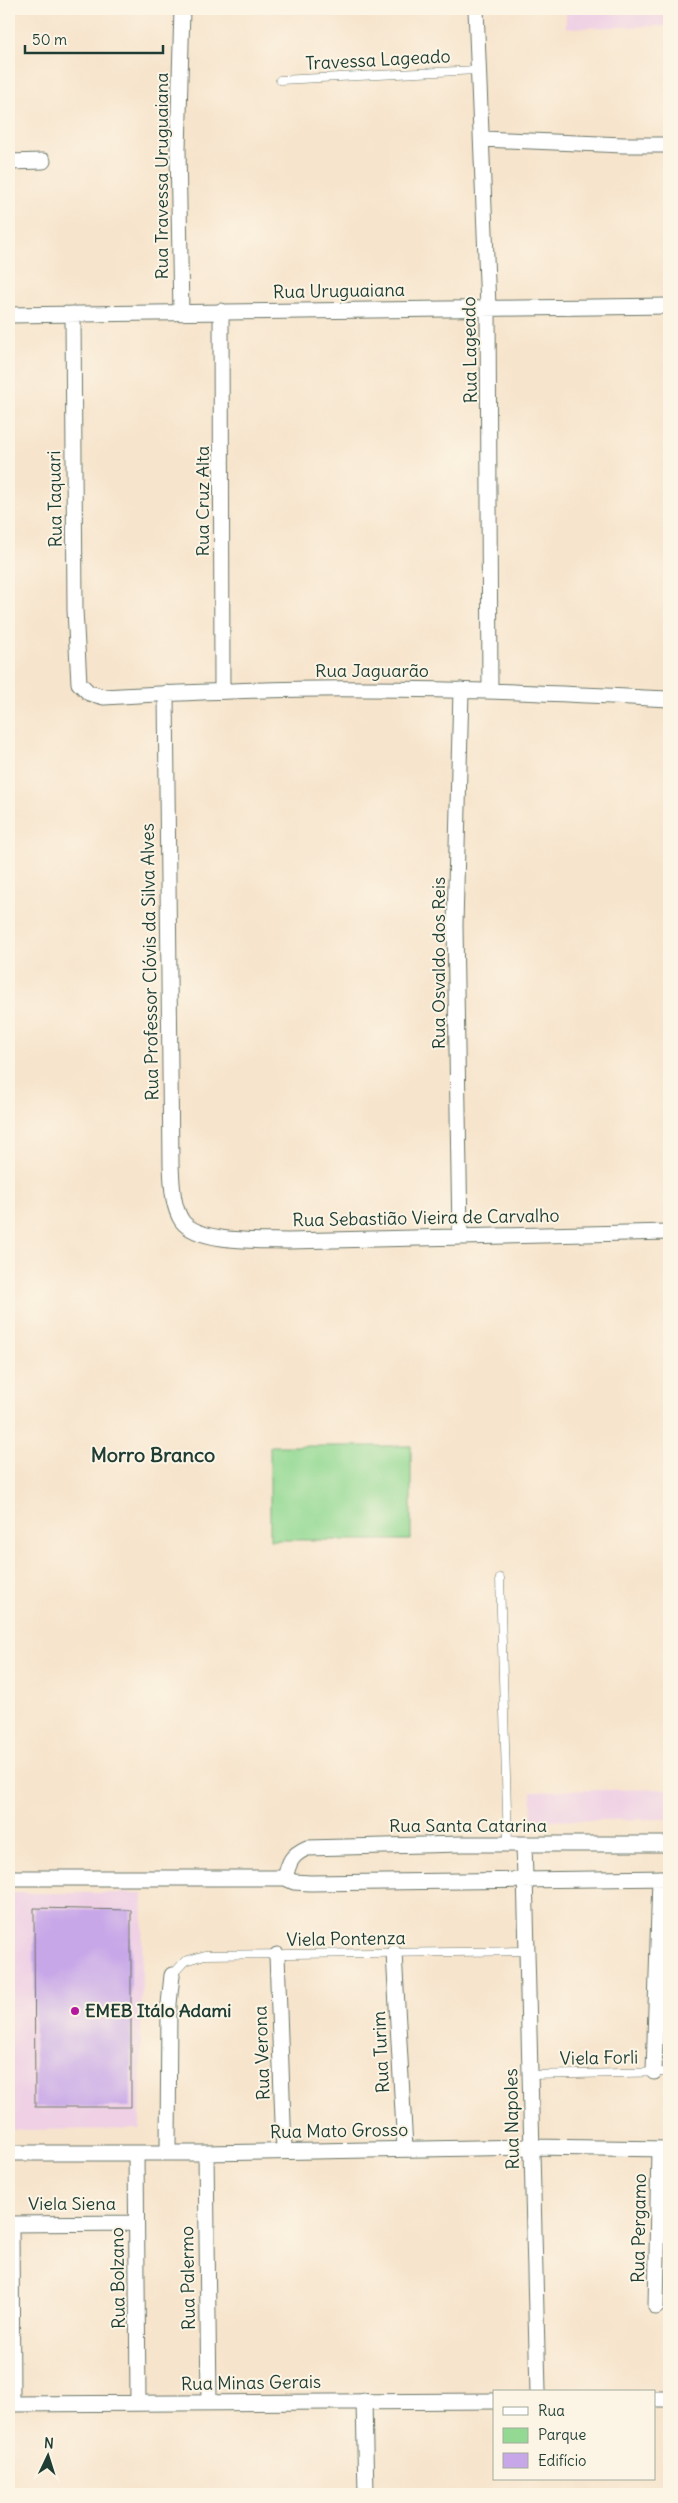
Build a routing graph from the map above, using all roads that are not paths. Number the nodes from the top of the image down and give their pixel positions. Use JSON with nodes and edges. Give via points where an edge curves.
{"nodes":[{"id":1,"x":182,"y":9,"type":"edge"},
{"id":2,"x":476,"y":9,"type":"edge"},
{"id":3,"x":477,"y":70,"type":"junction"},
{"id":4,"x":280,"y":80,"type":"dead end"},
{"id":5,"x":482,"y":139,"type":"junction"},
{"id":6,"x":669,"y":145,"type":"edge"},
{"id":7,"x":43,"y":161,"type":"dead end"},
{"id":8,"x":9,"y":162,"type":"edge"},
{"id":9,"x":669,"y":306,"type":"edge"},
{"id":10,"x":488,"y":307,"type":"junction"},
{"id":11,"x":221,"y":311,"type":"junction"},
{"id":12,"x":181,"y":312,"type":"junction"},
{"id":13,"x":73,"y":314,"type":"junction"},
{"id":14,"x":9,"y":315,"type":"edge"},
{"id":15,"x":79,"y":683,"type":"joint"},
{"id":16,"x":461,"y":690,"type":"junction"},
{"id":17,"x":490,"y":690,"type":"junction"},
{"id":18,"x":222,"y":691,"type":"junction"},
{"id":19,"x":166,"y":694,"type":"junction"},
{"id":20,"x":669,"y":699,"type":"edge"},
{"id":21,"x":187,"y":1226,"type":"joint"},
{"id":22,"x":669,"y":1232,"type":"edge"},
{"id":23,"x":460,"y":1236,"type":"junction"},
{"id":24,"x":500,"y":1578,"type":"dead end"},
{"id":25,"x":508,"y":1844,"type":"junction"},
{"id":26,"x":669,"y":1844,"type":"edge"},
{"id":27,"x":524,"y":1845,"type":"junction"},
{"id":28,"x":9,"y":1878,"type":"edge"},
{"id":29,"x":285,"y":1878,"type":"junction"},
{"id":30,"x":665,"y":1878,"type":"edge"},
{"id":31,"x":526,"y":1880,"type":"junction"},
{"id":32,"x":529,"y":1951,"type":"junction"},
{"id":33,"x":394,"y":1953,"type":"junction"},
{"id":34,"x":277,"y":1955,"type":"junction"},
{"id":35,"x":172,"y":1976,"type":"joint"},
{"id":36,"x":654,"y":2072,"type":"junction"},
{"id":37,"x":669,"y":2072,"type":"edge"},
{"id":38,"x":530,"y":2075,"type":"junction"},
{"id":39,"x":530,"y":2147,"type":"junction"},
{"id":40,"x":405,"y":2148,"type":"junction"},
{"id":41,"x":664,"y":2149,"type":"edge"},
{"id":42,"x":284,"y":2150,"type":"junction"},
{"id":43,"x":168,"y":2152,"type":"junction"},
{"id":44,"x":136,"y":2153,"type":"junction"},
{"id":45,"x":206,"y":2153,"type":"junction"},
{"id":46,"x":9,"y":2154,"type":"edge"},
{"id":47,"x":136,"y":2223,"type":"junction"},
{"id":48,"x":10,"y":2224,"type":"edge"},
{"id":49,"x":656,"y":2307,"type":"dead end"},
{"id":50,"x":538,"y":2390,"type":"edge"},
{"id":51,"x":656,"y":2399,"type":"edge"},
{"id":52,"x":669,"y":2399,"type":"edge"},
{"id":53,"x":364,"y":2401,"type":"junction"},
{"id":54,"x":493,"y":2401,"type":"edge"},
{"id":55,"x":209,"y":2402,"type":"junction"},
{"id":56,"x":138,"y":2403,"type":"junction"},
{"id":57,"x":10,"y":2404,"type":"edge"},
{"id":58,"x":366,"y":2494,"type":"edge"}],
"edges":[{"from":1,"to":12,"type":"street","name":"Rua Travessa Uruguaiana","via":[[178,149]]},
{"from":2,"to":3,"type":"street","name":"Rua Lageado"},
{"from":3,"to":4,"type":"lane","name":"Travessa Lageado"},
{"from":3,"to":5,"type":"street","name":"Rua Lageado"},
{"from":5,"to":6,"type":"street"},
{"from":5,"to":10,"type":"street","name":"Rua Lageado"},
{"from":7,"to":8,"type":"street"},
{"from":9,"to":10,"type":"street","name":"Rua Uruguaiana"},
{"from":10,"to":11,"type":"street","name":"Rua Uruguaiana"},
{"from":10,"to":17,"type":"street","name":"Rua Lageado"},
{"from":11,"to":12,"type":"street","name":"Rua Uruguaiana"},
{"from":11,"to":18,"type":"street","name":"Rua Cruz Alta"},
{"from":12,"to":13,"type":"street","name":"Rua Uruguaiana"},
{"from":13,"to":14,"type":"street","name":"Rua Uruguaiana"},
{"from":13,"to":15,"type":"street","name":"Rua Taquari","via":[[75,610]]},
{"from":15,"to":19,"type":"street","name":"Rua Jaguarão","via":[[89,693],[104,696]]},
{"from":16,"to":17,"type":"street","name":"Rua Jaguarão"},
{"from":16,"to":18,"type":"street","name":"Rua Jaguarão"},
{"from":16,"to":23,"type":"street","name":"Rua Osvaldo dos Reis","via":[[455,925]]},
{"from":17,"to":20,"type":"street","name":"Rua Jaguarão"},
{"from":18,"to":19,"type":"street","name":"Rua Jaguarão"},
{"from":19,"to":21,"type":"street","name":"Rua Professor Clóvis da Silva Alves","via":[[171,1165],[177,1210]]},
{"from":21,"to":23,"type":"street","name":"Rua Sebastião Vieira de Carvalho","via":[[206,1234],[289,1241]]},
{"from":22,"to":23,"type":"street","name":"Rua Sebastião Vieira de Carvalho"},
{"from":24,"to":25,"type":"lane"},
{"from":25,"to":27,"type":"street","name":"Rua Santa Catarina"},
{"from":25,"to":29,"type":"street","name":"Rua Santa Catarina","via":[[307,1848],[290,1859]]},
{"from":26,"to":27,"type":"street","name":"Rua Santa Catarina"},
{"from":27,"to":31,"type":"street","name":"Rua Napoles"},
{"from":28,"to":29,"type":"street"},
{"from":29,"to":31,"type":"street","via":[[310,1883]]},
{"from":30,"to":31,"type":"street"},
{"from":30,"to":36,"type":"street"},
{"from":31,"to":32,"type":"street","name":"Rua Napoles"},
{"from":32,"to":33,"type":"lane","name":"Viela Pontenza"},
{"from":32,"to":38,"type":"street","name":"Rua Napoles"},
{"from":33,"to":34,"type":"lane","name":"Viela Pontenza"},
{"from":33,"to":40,"type":"street","name":"Rua Turim"},
{"from":34,"to":35,"type":"lane","name":"Viela Pontenza","via":[[205,1954],[184,1961]]},
{"from":34,"to":42,"type":"street","name":"Rua Verona"},
{"from":35,"to":43,"type":"street"},
{"from":36,"to":37,"type":"lane","name":"Viela Forli"},
{"from":36,"to":38,"type":"lane","name":"Viela Forli"},
{"from":38,"to":39,"type":"street","name":"Rua Napoles"},
{"from":39,"to":40,"type":"street","name":"Rua Mato Grosso"},
{"from":39,"to":41,"type":"street","name":"Rua Mato Grosso"},
{"from":39,"to":50,"type":"street","name":"Rua Napoles"},
{"from":40,"to":42,"type":"street","name":"Rua Mato Grosso"},
{"from":41,"to":49,"type":"street","name":"Rua Pergamo"},
{"from":42,"to":45,"type":"street","name":"Rua Mato Grosso"},
{"from":43,"to":44,"type":"street","name":"Rua Mato Grosso"},
{"from":43,"to":45,"type":"street","name":"Rua Mato Grosso"},
{"from":44,"to":46,"type":"street","name":"Rua Mato Grosso"},
{"from":44,"to":47,"type":"street","name":"Rua Bolzano"},
{"from":45,"to":55,"type":"street","name":"Rua Palermo"},
{"from":47,"to":48,"type":"street","name":"Viela Siena"},
{"from":47,"to":56,"type":"street","name":"Rua Bolzano"},
{"from":48,"to":57,"type":"street"},
{"from":51,"to":52,"type":"street"},
{"from":53,"to":54,"type":"street","name":"Rua Minas Gerais"},
{"from":53,"to":55,"type":"street","name":"Rua Minas Gerais"},
{"from":53,"to":58,"type":"street"},
{"from":55,"to":56,"type":"street","name":"Rua Minas Gerais"},
{"from":56,"to":57,"type":"street","name":"Rua Minas Gerais"}]}
